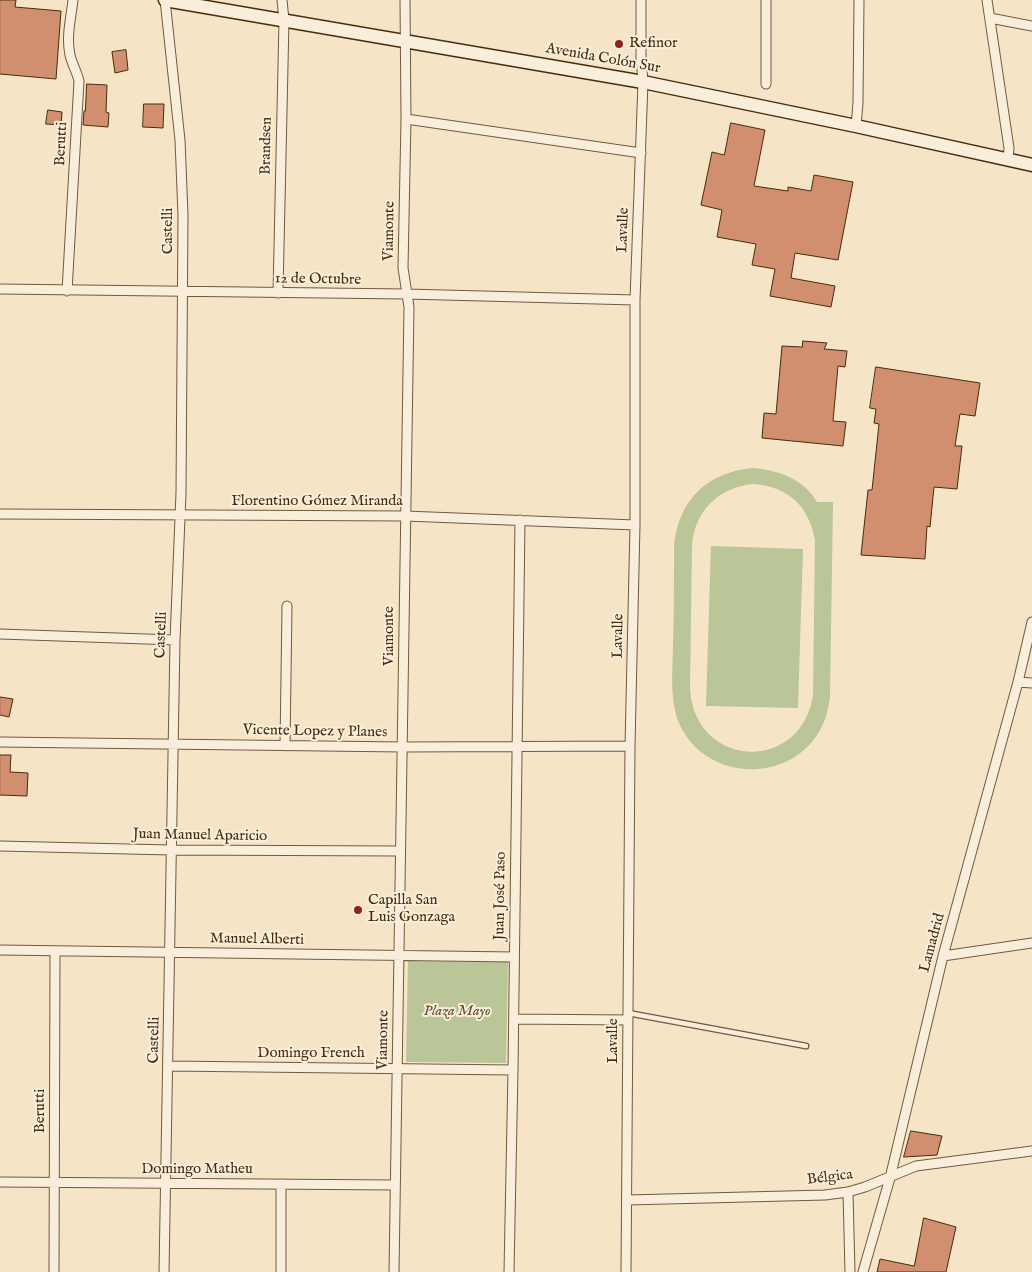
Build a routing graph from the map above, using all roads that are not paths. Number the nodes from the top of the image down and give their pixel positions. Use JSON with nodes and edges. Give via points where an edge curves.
{"nodes":[{"id":1,"x":73,"y":0,"type":"edge"},
{"id":2,"x":165,"y":0,"type":"edge"},
{"id":3,"x":282,"y":0,"type":"edge"},
{"id":4,"x":405,"y":0,"type":"edge"},
{"id":5,"x":640,"y":0,"type":"edge"},
{"id":6,"x":766,"y":0,"type":"edge"},
{"id":7,"x":859,"y":0,"type":"edge"},
{"id":8,"x":987,"y":0,"type":"edge"},
{"id":9,"x":990,"y":18,"type":"junction"},
{"id":10,"x":284,"y":20,"type":"junction"},
{"id":11,"x":1032,"y":26,"type":"edge"},
{"id":12,"x":405,"y":42,"type":"junction"},
{"id":13,"x":643,"y":82,"type":"junction"},
{"id":14,"x":766,"y":84,"type":"dead end"},
{"id":15,"x":406,"y":119,"type":"junction"},
{"id":16,"x":856,"y":126,"type":"junction"},
{"id":17,"x":641,"y":152,"type":"junction"},
{"id":18,"x":1008,"y":160,"type":"junction"},
{"id":19,"x":1032,"y":165,"type":"edge"},
{"id":20,"x":0,"y":290,"type":"edge"},
{"id":21,"x":66,"y":291,"type":"junction"},
{"id":22,"x":182,"y":292,"type":"junction"},
{"id":23,"x":278,"y":293,"type":"junction"},
{"id":24,"x":406,"y":294,"type":"junction"},
{"id":25,"x":635,"y":300,"type":"junction"},
{"id":26,"x":0,"y":514,"type":"edge"},
{"id":27,"x":180,"y":516,"type":"junction"},
{"id":28,"x":405,"y":516,"type":"junction"},
{"id":29,"x":520,"y":520,"type":"junction"},
{"id":30,"x":634,"y":525,"type":"junction"},
{"id":31,"x":287,"y":606,"type":"dead end"},
{"id":32,"x":1032,"y":622,"type":"edge"},
{"id":33,"x":0,"y":634,"type":"edge"},
{"id":34,"x":175,"y":640,"type":"junction"},
{"id":35,"x":1018,"y":682,"type":"junction"},
{"id":36,"x":1032,"y":682,"type":"edge"},
{"id":37,"x":0,"y":742,"type":"edge"},
{"id":38,"x":173,"y":744,"type":"junction"},
{"id":39,"x":285,"y":746,"type":"junction"},
{"id":40,"x":630,"y":746,"type":"junction"},
{"id":41,"x":403,"y":747,"type":"junction"},
{"id":42,"x":517,"y":747,"type":"junction"},
{"id":43,"x":0,"y":846,"type":"edge"},
{"id":44,"x":172,"y":850,"type":"junction"},
{"id":45,"x":400,"y":851,"type":"junction"},
{"id":46,"x":1032,"y":943,"type":"edge"},
{"id":47,"x":0,"y":950,"type":"edge"},
{"id":48,"x":55,"y":951,"type":"junction"},
{"id":49,"x":170,"y":953,"type":"junction"},
{"id":50,"x":399,"y":956,"type":"junction"},
{"id":51,"x":943,"y":956,"type":"junction"},
{"id":52,"x":514,"y":957,"type":"junction"},
{"id":53,"x":628,"y":1017,"type":"junction"},
{"id":54,"x":514,"y":1018,"type":"junction"},
{"id":55,"x":806,"y":1046,"type":"dead end"},
{"id":56,"x":168,"y":1066,"type":"junction"},
{"id":57,"x":397,"y":1068,"type":"junction"},
{"id":58,"x":513,"y":1070,"type":"junction"},
{"id":59,"x":1032,"y":1151,"type":"edge"},
{"id":60,"x":890,"y":1178,"type":"junction"},
{"id":61,"x":0,"y":1182,"type":"edge"},
{"id":62,"x":55,"y":1182,"type":"junction"},
{"id":63,"x":165,"y":1183,"type":"junction"},
{"id":64,"x":281,"y":1184,"type":"junction"},
{"id":65,"x":395,"y":1185,"type":"junction"},
{"id":66,"x":848,"y":1192,"type":"junction"},
{"id":67,"x":627,"y":1200,"type":"junction"},
{"id":68,"x":54,"y":1272,"type":"edge"},
{"id":69,"x":164,"y":1272,"type":"edge"},
{"id":70,"x":281,"y":1272,"type":"edge"},
{"id":71,"x":394,"y":1272,"type":"edge"},
{"id":72,"x":508,"y":1272,"type":"edge"},
{"id":73,"x":626,"y":1272,"type":"edge"},
{"id":74,"x":850,"y":1272,"type":"edge"},
{"id":75,"x":863,"y":1272,"type":"edge"}],
"edges":[{"from":1,"to":21,"type":"street","name":"Berutti","via":[[68,44],[79,81]]},
{"from":2,"to":10,"type":"main road","name":"Avenida Colón Sur"},
{"from":2,"to":22,"type":"street","name":"Castelli","via":[[180,140]]},
{"from":3,"to":10,"type":"street","name":"Brandsen"},
{"from":4,"to":12,"type":"street","name":"Viamonte"},
{"from":5,"to":13,"type":"street","name":"Lavalle"},
{"from":6,"to":14,"type":"street"},
{"from":7,"to":16,"type":"street"},
{"from":8,"to":9,"type":"street"},
{"from":9,"to":11,"type":"street"},
{"from":9,"to":18,"type":"street","via":[[1009,148]]},
{"from":10,"to":12,"type":"main road","name":"Avenida Colón Sur"},
{"from":10,"to":23,"type":"street","name":"Brandsen"},
{"from":12,"to":13,"type":"main road","name":"Avenida Colón Sur"},
{"from":12,"to":15,"type":"street","name":"Viamonte"},
{"from":13,"to":16,"type":"main road","name":"Avenida Colón Sur"},
{"from":13,"to":17,"type":"street","name":"Lavalle"},
{"from":15,"to":17,"type":"street"},
{"from":15,"to":24,"type":"street","name":"Viamonte","via":[[403,268]]},
{"from":16,"to":18,"type":"main road","name":"Avenida Colón Sur"},
{"from":17,"to":25,"type":"street","name":"Lavalle"},
{"from":18,"to":19,"type":"main road","name":"Avenida Colón Sur"},
{"from":20,"to":21,"type":"street","name":"12 de Octubre"},
{"from":21,"to":22,"type":"street","name":"12 de Octubre"},
{"from":22,"to":23,"type":"street","name":"12 de Octubre"},
{"from":22,"to":27,"type":"street","name":"Castelli"},
{"from":23,"to":24,"type":"street","name":"12 de Octubre"},
{"from":24,"to":25,"type":"street","name":"12 de Octubre"},
{"from":24,"to":28,"type":"street","name":"Viamonte","via":[[409,307]]},
{"from":25,"to":30,"type":"street","name":"Lavalle"},
{"from":26,"to":27,"type":"street","name":"Florentino Gómez Miranda"},
{"from":27,"to":28,"type":"street","name":"Florentino Gómez Miranda"},
{"from":27,"to":34,"type":"street","name":"Castelli"},
{"from":28,"to":29,"type":"street","name":"Florentino Gómez Miranda"},
{"from":28,"to":41,"type":"street","name":"Viamonte"},
{"from":29,"to":30,"type":"street","name":"Florentino Gómez Miranda"},
{"from":29,"to":42,"type":"street","name":"Juan José Paso"},
{"from":30,"to":40,"type":"street","name":"Lavalle"},
{"from":31,"to":39,"type":"street"},
{"from":32,"to":35,"type":"street","name":"Lamadrid"},
{"from":33,"to":34,"type":"street"},
{"from":34,"to":38,"type":"street","name":"Castelli"},
{"from":35,"to":36,"type":"street"},
{"from":35,"to":51,"type":"street","name":"Lamadrid"},
{"from":37,"to":38,"type":"street","name":"Vicente Lopez y Planes"},
{"from":38,"to":39,"type":"street","name":"Vicente Lopez y Planes"},
{"from":38,"to":44,"type":"street","name":"Castelli"},
{"from":39,"to":41,"type":"street","name":"Vicente Lopez y Planes"},
{"from":40,"to":42,"type":"street","name":"Vicente Lopez y Planes"},
{"from":40,"to":53,"type":"street","name":"Lavalle"},
{"from":41,"to":42,"type":"street","name":"Vicente Lopez y Planes"},
{"from":41,"to":45,"type":"street","name":"Viamonte"},
{"from":42,"to":52,"type":"street","name":"Juan José Paso"},
{"from":43,"to":44,"type":"street","name":"Juan Manuel Aparicio"},
{"from":44,"to":45,"type":"street","name":"Juan Manuel Aparicio"},
{"from":44,"to":49,"type":"street","name":"Castelli"},
{"from":45,"to":50,"type":"street","name":"Viamonte"},
{"from":46,"to":51,"type":"street"},
{"from":47,"to":48,"type":"street","name":"Manuel Alberti"},
{"from":48,"to":49,"type":"street","name":"Manuel Alberti"},
{"from":48,"to":62,"type":"street","name":"Berutti"},
{"from":49,"to":50,"type":"street","name":"Manuel Alberti"},
{"from":49,"to":56,"type":"street","name":"Castelli"},
{"from":50,"to":52,"type":"street","name":"Manuel Alberti"},
{"from":50,"to":57,"type":"street","name":"Viamonte"},
{"from":51,"to":60,"type":"street","name":"Lamadrid"},
{"from":52,"to":54,"type":"street","name":"Juan José Paso"},
{"from":53,"to":54,"type":"street"},
{"from":53,"to":55,"type":"lane"},
{"from":53,"to":67,"type":"street","name":"Lavalle"},
{"from":54,"to":58,"type":"street","name":"Juan José Paso"},
{"from":56,"to":57,"type":"street","name":"Domingo French"},
{"from":56,"to":63,"type":"street","name":"Castelli"},
{"from":57,"to":58,"type":"street","name":"Domingo French"},
{"from":57,"to":65,"type":"street","name":"Viamonte"},
{"from":58,"to":72,"type":"street","name":"Juan José Paso"},
{"from":59,"to":60,"type":"street","name":"Bélgica","via":[[916,1166]]},
{"from":60,"to":66,"type":"street","name":"Bélgica"},
{"from":60,"to":75,"type":"street","name":"Lamadrid"},
{"from":61,"to":62,"type":"street","name":"Domingo Matheu"},
{"from":62,"to":63,"type":"street","name":"Domingo Matheu"},
{"from":62,"to":68,"type":"street","name":"Berutti"},
{"from":63,"to":64,"type":"street","name":"Domingo Matheu"},
{"from":63,"to":69,"type":"street","name":"Castelli"},
{"from":64,"to":65,"type":"street","name":"Domingo Matheu"},
{"from":64,"to":70,"type":"street"},
{"from":65,"to":71,"type":"street","name":"Viamonte"},
{"from":66,"to":67,"type":"street","name":"Bélgica"},
{"from":66,"to":74,"type":"street"},
{"from":67,"to":73,"type":"street","name":"Lavalle"}]}
